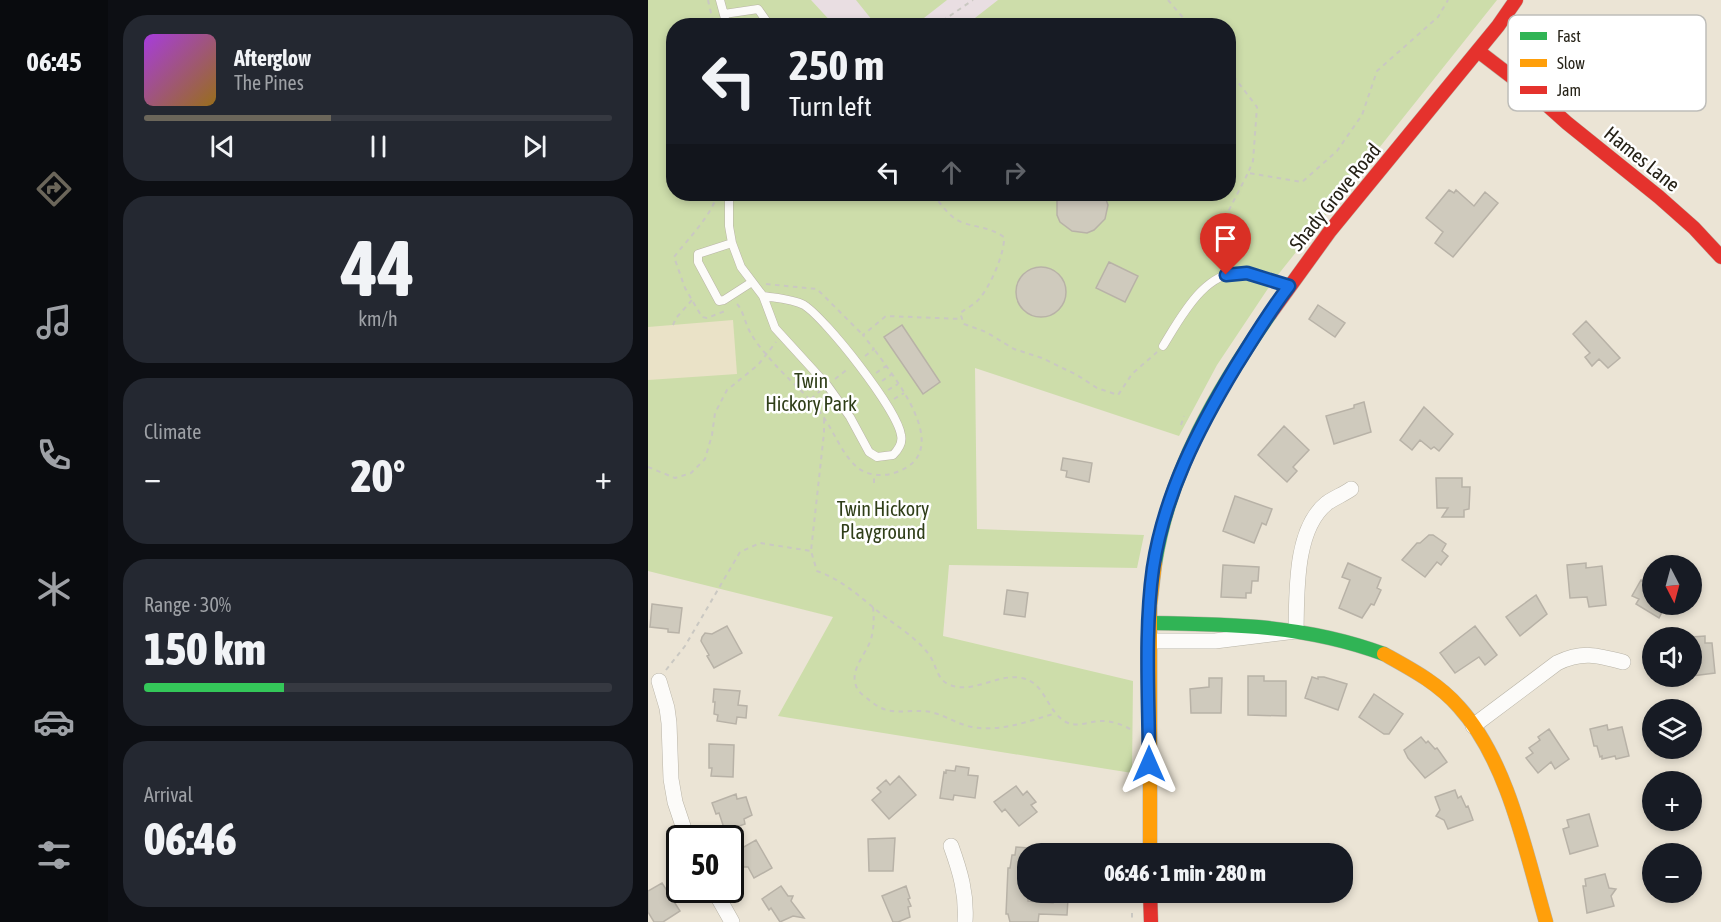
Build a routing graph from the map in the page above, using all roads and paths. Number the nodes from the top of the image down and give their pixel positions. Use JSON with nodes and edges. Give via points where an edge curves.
{"nodes":[{"id":1,"x":708,"y":0,"type":"edge"},
{"id":2,"x":720,"y":0,"type":"edge"},
{"id":3,"x":974,"y":0,"type":"edge"},
{"id":4,"x":1168,"y":0,"type":"edge"},
{"id":5,"x":1448,"y":0,"type":"edge"},
{"id":6,"x":1516,"y":0,"type":"edge"},
{"id":7,"x":724,"y":14,"type":"junction"},
{"id":8,"x":712,"y":18,"type":"edge"},
{"id":9,"x":725,"y":18,"type":"edge"},
{"id":10,"x":764,"y":18,"type":"edge"},
{"id":11,"x":948,"y":18,"type":"edge"},
{"id":12,"x":1183,"y":18,"type":"edge"},
{"id":13,"x":1478,"y":51,"type":"junction"},
{"id":14,"x":1508,"y":74,"type":"edge"},
{"id":15,"x":1236,"y":79,"type":"edge"},
{"id":16,"x":1554,"y":111,"type":"edge"},
{"id":17,"x":1248,"y":173,"type":"junction"},
{"id":18,"x":1236,"y":197,"type":"edge"},
{"id":19,"x":716,"y":201,"type":"edge"},
{"id":20,"x":729,"y":201,"type":"edge"},
{"id":21,"x":939,"y":201,"type":"edge"},
{"id":22,"x":1234,"y":201,"type":"edge"},
{"id":23,"x":732,"y":243,"type":"junction"},
{"id":24,"x":1721,"y":257,"type":"edge"},
{"id":25,"x":1232,"y":274,"type":"junction"},
{"id":26,"x":752,"y":282,"type":"junction"},
{"id":27,"x":765,"y":284,"type":"dead end"},
{"id":28,"x":1289,"y":286,"type":"junction"},
{"id":29,"x":763,"y":296,"type":"junction"},
{"id":30,"x":692,"y":300,"type":"junction"},
{"id":31,"x":962,"y":319,"type":"junction"},
{"id":32,"x":674,"y":325,"type":"dead end"},
{"id":33,"x":781,"y":334,"type":"junction"},
{"id":34,"x":863,"y":335,"type":"junction"},
{"id":35,"x":1163,"y":346,"type":"joint"},
{"id":36,"x":874,"y":349,"type":"junction"},
{"id":37,"x":766,"y":355,"type":"junction"},
{"id":38,"x":862,"y":358,"type":"dead end"},
{"id":39,"x":851,"y":366,"type":"dead end"},
{"id":40,"x":833,"y":381,"type":"dead end"},
{"id":41,"x":821,"y":390,"type":"dead end"},
{"id":42,"x":811,"y":399,"type":"junction"},
{"id":43,"x":823,"y":416,"type":"junction"},
{"id":44,"x":648,"y":467,"type":"edge"},
{"id":45,"x":874,"y":475,"type":"junction"},
{"id":46,"x":874,"y":483,"type":"dead end"},
{"id":47,"x":1351,"y":489,"type":"dead end"},
{"id":48,"x":811,"y":551,"type":"junction"},
{"id":49,"x":873,"y":607,"type":"junction"},
{"id":50,"x":1149,"y":623,"type":"junction"},
{"id":51,"x":1296,"y":631,"type":"junction"},
{"id":52,"x":1149,"y":641,"type":"junction"},
{"id":53,"x":1623,"y":662,"type":"dead end"},
{"id":54,"x":670,"y":664,"type":"dead end"},
{"id":55,"x":659,"y":681,"type":"dead end"},
{"id":56,"x":1054,"y":713,"type":"junction"},
{"id":57,"x":1473,"y":726,"type":"junction"},
{"id":58,"x":1134,"y":731,"type":"dead end"},
{"id":59,"x":683,"y":825,"type":"edge"},
{"id":60,"x":1150,"y":843,"type":"edge"},
{"id":61,"x":951,"y":846,"type":"dead end"},
{"id":62,"x":721,"y":903,"type":"edge"},
{"id":63,"x":1150,"y":903,"type":"edge"},
{"id":64,"x":732,"y":922,"type":"edge"},
{"id":65,"x":965,"y":922,"type":"edge"},
{"id":66,"x":1151,"y":922,"type":"edge"},
{"id":67,"x":1546,"y":922,"type":"edge"}],
"edges":[{"from":1,"to":8,"type":"path"},
{"from":2,"to":7,"type":"lane"},
{"from":3,"to":11,"type":"path"},
{"from":4,"to":12,"type":"path"},
{"from":5,"to":17,"type":"path","via":[[1438,17],[1377,71],[1362,115],[1337,151],[1302,183]]},
{"from":6,"to":13,"type":"main road","name":"Shady Grove Road"},
{"from":7,"to":9,"type":"lane"},
{"from":7,"to":10,"type":"lane","via":[[758,9]]},
{"from":13,"to":14,"type":"main road","name":"Hames Lane"},
{"from":13,"to":28,"type":"main road","name":"Shady Grove Road"},
{"from":15,"to":17,"type":"path","via":[[1257,107],[1253,161]]},
{"from":16,"to":24,"type":"main road","name":"Hames Lane","via":[[1659,197]]},
{"from":17,"to":18,"type":"path"},
{"from":19,"to":30,"type":"path","via":[[674,257]]},
{"from":20,"to":23,"type":"lane"},
{"from":21,"to":31,"type":"path","via":[[962,223],[1004,237],[999,263],[979,299],[960,313]]},
{"from":22,"to":25,"type":"path","via":[[1228,213]]},
{"from":23,"to":26,"type":"lane"},
{"from":23,"to":26,"type":"lane","via":[[698,254],[698,262],[718,301]]},
{"from":25,"to":28,"type":"lane","via":[[1247,273]]},
{"from":25,"to":35,"type":"lane","via":[[1198,292]]},
{"from":26,"to":29,"type":"lane"},
{"from":27,"to":34,"type":"path","via":[[817,289]]},
{"from":28,"to":50,"type":"main road","name":"Shady Grove Road","via":[[1229,378],[1182,467],[1161,528]]},
{"from":29,"to":33,"type":"lane"},
{"from":29,"to":33,"type":"lane","via":[[803,304],[857,362],[891,412],[902,437],[893,455],[877,457],[869,452],[827,385]]},
{"from":30,"to":32,"type":"path"},
{"from":30,"to":37,"type":"path","via":[[702,317],[707,318],[738,303],[749,331]]},
{"from":31,"to":34,"type":"path","via":[[886,316]]},
{"from":31,"to":35,"type":"path","via":[[964,324],[1014,349],[1042,358],[1118,395],[1132,374]]},
{"from":33,"to":37,"type":"path"},
{"from":34,"to":36,"type":"path"},
{"from":36,"to":38,"type":"path"},
{"from":36,"to":45,"type":"path","via":[[910,402],[922,434],[918,453],[906,468]]},
{"from":37,"to":42,"type":"path"},
{"from":37,"to":44,"type":"path","via":[[727,390],[716,413],[705,459],[691,472],[675,478]]},
{"from":39,"to":40,"type":"path"},
{"from":41,"to":42,"type":"path"},
{"from":42,"to":43,"type":"path"},
{"from":43,"to":45,"type":"path","via":[[855,465]]},
{"from":43,"to":48,"type":"path"},
{"from":45,"to":46,"type":"path"},
{"from":47,"to":51,"type":"street","via":[[1326,504],[1306,535],[1300,554]]},
{"from":48,"to":49,"type":"path","via":[[817,571],[858,593]]},
{"from":48,"to":54,"type":"path","via":[[760,543],[740,552],[690,638]]},
{"from":49,"to":56,"type":"path","via":[[917,642],[930,656],[940,679],[951,686],[1024,678],[1041,689]]},
{"from":49,"to":56,"type":"path","via":[[872,636],[856,666],[855,680],[858,690],[875,705],[900,713],[925,711],[971,727],[989,728],[1008,727]]},
{"from":50,"to":51,"type":"main road","via":[[1236,624]]},
{"from":50,"to":52,"type":"main road","name":"Shady Grove Road"},
{"from":51,"to":52,"type":"street","via":[[1215,641]]},
{"from":51,"to":57,"type":"main road","via":[[1360,643],[1405,664],[1450,699]]},
{"from":52,"to":60,"type":"main road","name":"Shady Grove Road"},
{"from":53,"to":57,"type":"street","via":[[1584,654],[1570,656]]},
{"from":55,"to":59,"type":"street","via":[[669,723],[671,780]]},
{"from":56,"to":58,"type":"path","via":[[1068,724],[1114,722]]},
{"from":57,"to":67,"type":"main road","via":[[1510,800]]},
{"from":61,"to":65,"type":"street","via":[[962,876]]},
{"from":62,"to":64,"type":"street"},
{"from":63,"to":66,"type":"main road"}]}
